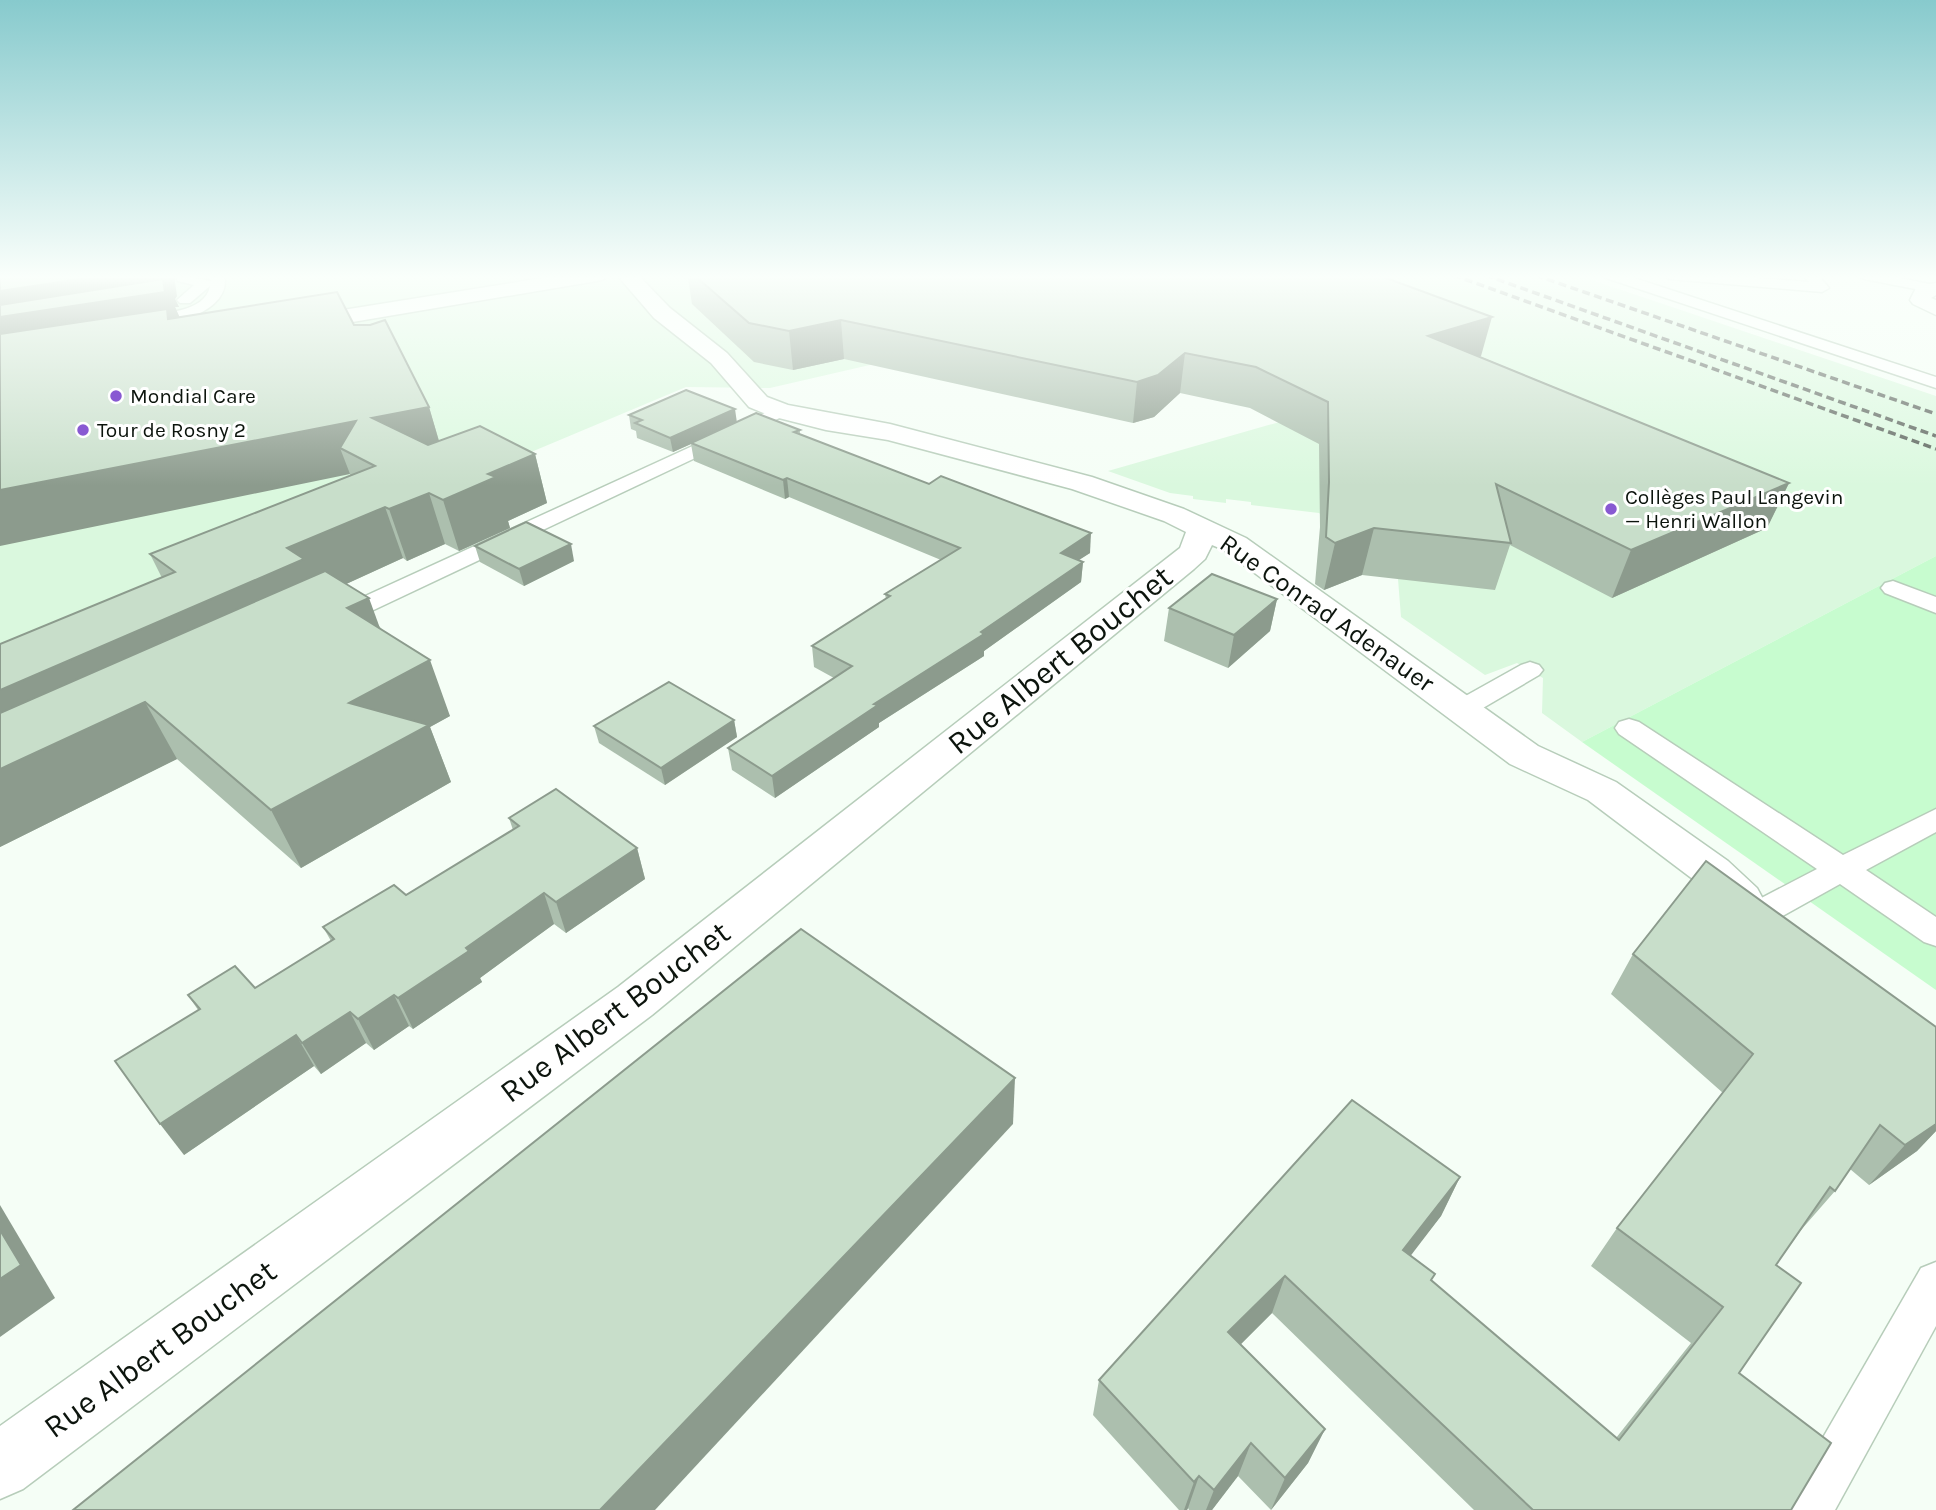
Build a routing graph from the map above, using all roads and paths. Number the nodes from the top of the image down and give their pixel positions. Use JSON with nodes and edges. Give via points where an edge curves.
{"nodes":[{"id":1,"x":703,"y":345,"type":"edge"},
{"id":2,"x":1823,"y":345,"type":"edge"},
{"id":3,"x":1936,"y":383,"type":"edge"},
{"id":4,"x":780,"y":411,"type":"junction"},
{"id":5,"x":1203,"y":527,"type":"junction"},
{"id":6,"x":1894,"y":588,"type":"dead end"},
{"id":7,"x":1936,"y":606,"type":"edge"},
{"id":8,"x":315,"y":629,"type":"edge"},
{"id":9,"x":1530,"y":670,"type":"dead end"},
{"id":10,"x":1462,"y":709,"type":"junction"},
{"id":11,"x":1629,"y":728,"type":"dead end"},
{"id":12,"x":1936,"y":819,"type":"edge"},
{"id":13,"x":1842,"y":870,"type":"junction"},
{"id":14,"x":1766,"y":925,"type":"joint"},
{"id":15,"x":1936,"y":933,"type":"edge"},
{"id":16,"x":1936,"y":1283,"type":"edge"},
{"id":17,"x":0,"y":1466,"type":"edge"},
{"id":18,"x":1808,"y":1510,"type":"edge"}],
"edges":[{"from":1,"to":4,"type":"street","name":"Rue Conrad Adenauer","via":[[758,402]]},
{"from":2,"to":3,"type":"lane"},
{"from":4,"to":5,"type":"street","name":"Rue Conrad Adenauer","via":[[1015,463]]},
{"from":4,"to":8,"type":"lane"},
{"from":5,"to":10,"type":"street","name":"Rue Conrad Adenauer","via":[[1266,565]]},
{"from":5,"to":17,"type":"street","name":"Rue Albert Bouchet","via":[[1194,552],[1183,562],[635,1000]]},
{"from":6,"to":7,"type":"lane"},
{"from":9,"to":10,"type":"lane"},
{"from":10,"to":14,"type":"street","name":"Rue Conrad Adenauer","via":[[1524,755],[1602,791],[1713,872]]},
{"from":11,"to":13,"type":"lane"},
{"from":12,"to":13,"type":"lane"},
{"from":13,"to":14,"type":"lane"},
{"from":13,"to":15,"type":"lane"},
{"from":16,"to":18,"type":"lane"}]}
